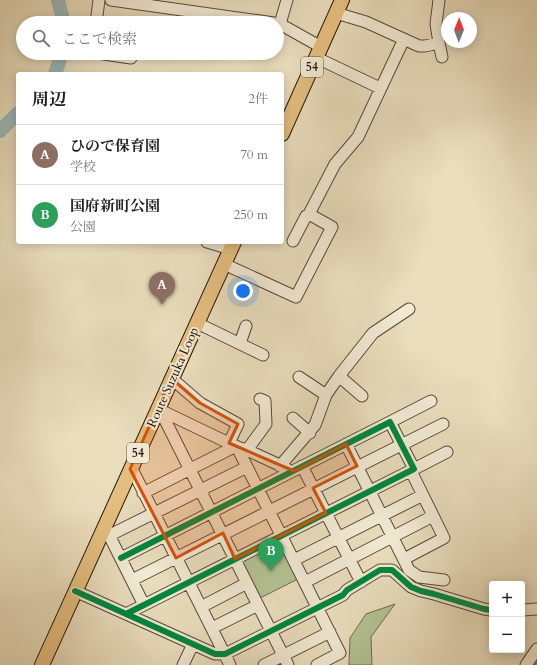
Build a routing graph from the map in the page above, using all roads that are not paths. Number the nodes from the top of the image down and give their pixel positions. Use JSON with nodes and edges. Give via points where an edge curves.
{"nodes":[{"id":1,"x":99,"y":0,"type":"edge"},
{"id":2,"x":111,"y":0,"type":"edge"},
{"id":3,"x":287,"y":0,"type":"edge"},
{"id":4,"x":439,"y":0,"type":"edge"},
{"id":5,"x":339,"y":6,"type":"edge"},
{"id":6,"x":97,"y":16,"type":"edge"},
{"id":7,"x":222,"y":16,"type":"edge"},
{"id":8,"x":280,"y":16,"type":"edge"},
{"id":9,"x":284,"y":29,"type":"edge"},
{"id":10,"x":404,"y":39,"type":"junction"},
{"id":11,"x":439,"y":43,"type":"junction"},
{"id":12,"x":319,"y":53,"type":"junction"},
{"id":13,"x":442,"y":57,"type":"dead end"},
{"id":14,"x":380,"y":88,"type":"junction"},
{"id":15,"x":284,"y":130,"type":"edge"},
{"id":16,"x":309,"y":214,"type":"junction"},
{"id":17,"x":293,"y":241,"type":"dead end"},
{"id":18,"x":220,"y":244,"type":"edge"},
{"id":19,"x":232,"y":246,"type":"edge"},
{"id":20,"x":224,"y":264,"type":"junction"},
{"id":21,"x":409,"y":309,"type":"dead end"},
{"id":22,"x":196,"y":323,"type":"junction"},
{"id":23,"x":246,"y":326,"type":"dead end"},
{"id":24,"x":240,"y":343,"type":"junction"},
{"id":25,"x":263,"y":355,"type":"dead end"},
{"id":26,"x":339,"y":376,"type":"junction"},
{"id":27,"x":299,"y":377,"type":"dead end"},
{"id":28,"x":171,"y":378,"type":"junction"},
{"id":29,"x":326,"y":395,"type":"junction"},
{"id":30,"x":362,"y":396,"type":"dead end"},
{"id":31,"x":260,"y":399,"type":"dead end"},
{"id":32,"x":431,"y":401,"type":"dead end"},
{"id":33,"x":159,"y":409,"type":"junction"},
{"id":34,"x":293,"y":418,"type":"dead end"},
{"id":35,"x":390,"y":422,"type":"junction"},
{"id":36,"x":443,"y":424,"type":"dead end"},
{"id":37,"x":310,"y":433,"type":"junction"},
{"id":38,"x":346,"y":444,"type":"junction"},
{"id":39,"x":401,"y":444,"type":"junction"},
{"id":40,"x":237,"y":446,"type":"junction"},
{"id":41,"x":447,"y":452,"type":"dead end"},
{"id":42,"x":280,"y":466,"type":"junction"},
{"id":43,"x":357,"y":466,"type":"junction"},
{"id":44,"x":247,"y":467,"type":"junction"},
{"id":45,"x":298,"y":468,"type":"junction"},
{"id":46,"x":130,"y":469,"type":"junction"},
{"id":47,"x":190,"y":469,"type":"junction"},
{"id":48,"x":412,"y":470,"type":"junction"},
{"id":49,"x":313,"y":488,"type":"junction"},
{"id":50,"x":258,"y":489,"type":"junction"},
{"id":51,"x":201,"y":491,"type":"junction"},
{"id":52,"x":370,"y":491,"type":"junction"},
{"id":53,"x":143,"y":492,"type":"junction"},
{"id":54,"x":423,"y":495,"type":"junction"},
{"id":55,"x":269,"y":510,"type":"junction"},
{"id":56,"x":212,"y":512,"type":"junction"},
{"id":57,"x":326,"y":513,"type":"junction"},
{"id":58,"x":154,"y":514,"type":"junction"},
{"id":59,"x":382,"y":515,"type":"junction"},
{"id":60,"x":433,"y":516,"type":"junction"},
{"id":61,"x":107,"y":532,"type":"junction"},
{"id":62,"x":223,"y":534,"type":"junction"},
{"id":63,"x":165,"y":536,"type":"junction"},
{"id":64,"x":282,"y":536,"type":"junction"},
{"id":65,"x":393,"y":537,"type":"junction"},
{"id":66,"x":338,"y":538,"type":"junction"},
{"id":67,"x":121,"y":558,"type":"junction"},
{"id":68,"x":176,"y":558,"type":"junction"},
{"id":69,"x":235,"y":559,"type":"junction"},
{"id":70,"x":349,"y":559,"type":"junction"},
{"id":71,"x":404,"y":559,"type":"junction"},
{"id":72,"x":294,"y":560,"type":"junction"},
{"id":73,"x":132,"y":580,"type":"junction"},
{"id":74,"x":444,"y":580,"type":"dead end"},
{"id":75,"x":305,"y":582,"type":"junction"},
{"id":76,"x":361,"y":582,"type":"junction"},
{"id":77,"x":189,"y":583,"type":"junction"},
{"id":78,"x":248,"y":583,"type":"junction"},
{"id":79,"x":75,"y":591,"type":"junction"},
{"id":80,"x":144,"y":605,"type":"junction"},
{"id":81,"x":258,"y":605,"type":"junction"},
{"id":82,"x":201,"y":607,"type":"junction"},
{"id":83,"x":318,"y":607,"type":"junction"},
{"id":84,"x":537,"y":609,"type":"edge"},
{"id":85,"x":489,"y":610,"type":"edge"},
{"id":86,"x":525,"y":610,"type":"edge"},
{"id":87,"x":126,"y":614,"type":"junction"},
{"id":88,"x":212,"y":628,"type":"junction"},
{"id":89,"x":271,"y":631,"type":"junction"},
{"id":90,"x":330,"y":632,"type":"junction"},
{"id":91,"x":193,"y":644,"type":"junction"},
{"id":92,"x":537,"y":649,"type":"edge"},
{"id":93,"x":225,"y":654,"type":"junction"},
{"id":94,"x":286,"y":660,"type":"edge"},
{"id":95,"x":42,"y":665,"type":"edge"},
{"id":96,"x":183,"y":665,"type":"edge"},
{"id":97,"x":230,"y":665,"type":"edge"},
{"id":98,"x":264,"y":665,"type":"edge"},
{"id":99,"x":317,"y":665,"type":"edge"},
{"id":100,"x":526,"y":665,"type":"edge"}],
"edges":[{"from":1,"to":6,"type":"street"},
{"from":2,"to":7,"type":"street"},
{"from":3,"to":8,"type":"street"},
{"from":4,"to":11,"type":"street","via":[[436,24]]},
{"from":5,"to":10,"type":"street","via":[[366,22]]},
{"from":5,"to":12,"type":"main road","number":"54"},
{"from":9,"to":12,"type":"street"},
{"from":10,"to":11,"type":"street","via":[[419,46]]},
{"from":10,"to":14,"type":"street"},
{"from":11,"to":13,"type":"street"},
{"from":12,"to":14,"type":"street"},
{"from":12,"to":15,"type":"main road","number":"54"},
{"from":14,"to":16,"type":"street","via":[[358,137],[335,164]]},
{"from":16,"to":17,"type":"street"},
{"from":16,"to":20,"type":"street","via":[[332,227],[296,297]]},
{"from":18,"to":19,"type":"street"},
{"from":19,"to":20,"type":"main road","name":"Route Suzuka Loop","number":"54"},
{"from":20,"to":22,"type":"main road","name":"Route Suzuka Loop","number":"54"},
{"from":21,"to":26,"type":"street","via":[[373,332]]},
{"from":22,"to":24,"type":"street"},
{"from":22,"to":28,"type":"main road","name":"Route Suzuka Loop","number":"54"},
{"from":23,"to":24,"type":"street"},
{"from":24,"to":25,"type":"street"},
{"from":26,"to":29,"type":"street"},
{"from":26,"to":30,"type":"street"},
{"from":27,"to":29,"type":"street"},
{"from":28,"to":33,"type":"main road","name":"Route Suzuka Loop","number":"54"},
{"from":28,"to":40,"type":"street","via":[[200,403],[238,424]]},
{"from":29,"to":37,"type":"street","via":[[319,419]]},
{"from":31,"to":40,"type":"street","via":[[265,401],[266,424]]},
{"from":32,"to":35,"type":"street"},
{"from":33,"to":40,"type":"street"},
{"from":33,"to":46,"type":"main road","name":"Route Suzuka Loop","number":"54"},
{"from":33,"to":47,"type":"street"},
{"from":34,"to":37,"type":"street"},
{"from":35,"to":38,"type":"street"},
{"from":35,"to":39,"type":"street"},
{"from":36,"to":39,"type":"street"},
{"from":37,"to":42,"type":"street"},
{"from":38,"to":43,"type":"street"},
{"from":38,"to":45,"type":"street"},
{"from":39,"to":43,"type":"street"},
{"from":39,"to":48,"type":"street"},
{"from":40,"to":42,"type":"street"},
{"from":40,"to":44,"type":"street"},
{"from":40,"to":47,"type":"street"},
{"from":41,"to":48,"type":"street"},
{"from":42,"to":45,"type":"street"},
{"from":43,"to":49,"type":"street"},
{"from":43,"to":52,"type":"street"},
{"from":44,"to":50,"type":"street"},
{"from":44,"to":51,"type":"street"},
{"from":45,"to":49,"type":"street"},
{"from":45,"to":50,"type":"street"},
{"from":46,"to":53,"type":"street"},
{"from":46,"to":61,"type":"main road","name":"Route Suzuka Loop","number":"54"},
{"from":47,"to":51,"type":"street"},
{"from":47,"to":53,"type":"street"},
{"from":48,"to":52,"type":"street"},
{"from":48,"to":54,"type":"street"},
{"from":49,"to":55,"type":"street"},
{"from":49,"to":57,"type":"street"},
{"from":50,"to":55,"type":"street"},
{"from":50,"to":56,"type":"street"},
{"from":51,"to":56,"type":"street"},
{"from":51,"to":58,"type":"street"},
{"from":52,"to":57,"type":"street"},
{"from":52,"to":59,"type":"street"},
{"from":53,"to":58,"type":"street"},
{"from":54,"to":59,"type":"street"},
{"from":54,"to":60,"type":"street"},
{"from":55,"to":62,"type":"street"},
{"from":55,"to":64,"type":"street"},
{"from":56,"to":62,"type":"street"},
{"from":56,"to":63,"type":"street"},
{"from":57,"to":64,"type":"street"},
{"from":57,"to":66,"type":"street"},
{"from":58,"to":61,"type":"street"},
{"from":58,"to":63,"type":"street"},
{"from":59,"to":65,"type":"street"},
{"from":59,"to":66,"type":"street"},
{"from":60,"to":65,"type":"street"},
{"from":60,"to":71,"type":"street","via":[[444,538]]},
{"from":61,"to":67,"type":"street"},
{"from":61,"to":79,"type":"main road","name":"Route Suzuka Loop","number":"54"},
{"from":62,"to":68,"type":"street"},
{"from":62,"to":69,"type":"street"},
{"from":63,"to":67,"type":"street"},
{"from":63,"to":68,"type":"street"},
{"from":64,"to":69,"type":"street"},
{"from":64,"to":72,"type":"street"},
{"from":65,"to":70,"type":"street"},
{"from":65,"to":71,"type":"street"},
{"from":66,"to":70,"type":"street"},
{"from":66,"to":72,"type":"street"},
{"from":67,"to":73,"type":"street"},
{"from":68,"to":73,"type":"street"},
{"from":68,"to":77,"type":"street"},
{"from":69,"to":77,"type":"street"},
{"from":69,"to":78,"type":"street"},
{"from":70,"to":75,"type":"street"},
{"from":70,"to":76,"type":"street"},
{"from":71,"to":74,"type":"street","via":[[414,575]]},
{"from":72,"to":75,"type":"street"},
{"from":73,"to":80,"type":"street"},
{"from":75,"to":83,"type":"street"},
{"from":76,"to":83,"type":"street","via":[[347,590],[344,595]]},
{"from":76,"to":85,"type":"street","via":[[380,570],[392,570],[411,587]]},
{"from":77,"to":80,"type":"street"},
{"from":77,"to":82,"type":"street"},
{"from":78,"to":81,"type":"street"},
{"from":78,"to":82,"type":"street"},
{"from":79,"to":87,"type":"street"},
{"from":79,"to":95,"type":"main road","name":"Route Suzuka Loop","number":"54"},
{"from":80,"to":87,"type":"street"},
{"from":81,"to":88,"type":"street"},
{"from":81,"to":89,"type":"street"},
{"from":82,"to":88,"type":"street"},
{"from":83,"to":89,"type":"street"},
{"from":83,"to":90,"type":"street"},
{"from":84,"to":86,"type":"street"},
{"from":87,"to":91,"type":"street"},
{"from":88,"to":93,"type":"street"},
{"from":89,"to":93,"type":"street"},
{"from":89,"to":94,"type":"street"},
{"from":90,"to":94,"type":"street"},
{"from":90,"to":99,"type":"street","via":[[340,653]]},
{"from":91,"to":93,"type":"street","via":[[215,654]]},
{"from":91,"to":96,"type":"street"},
{"from":92,"to":100,"type":"street"},
{"from":93,"to":97,"type":"street"},
{"from":94,"to":98,"type":"street"}]}
